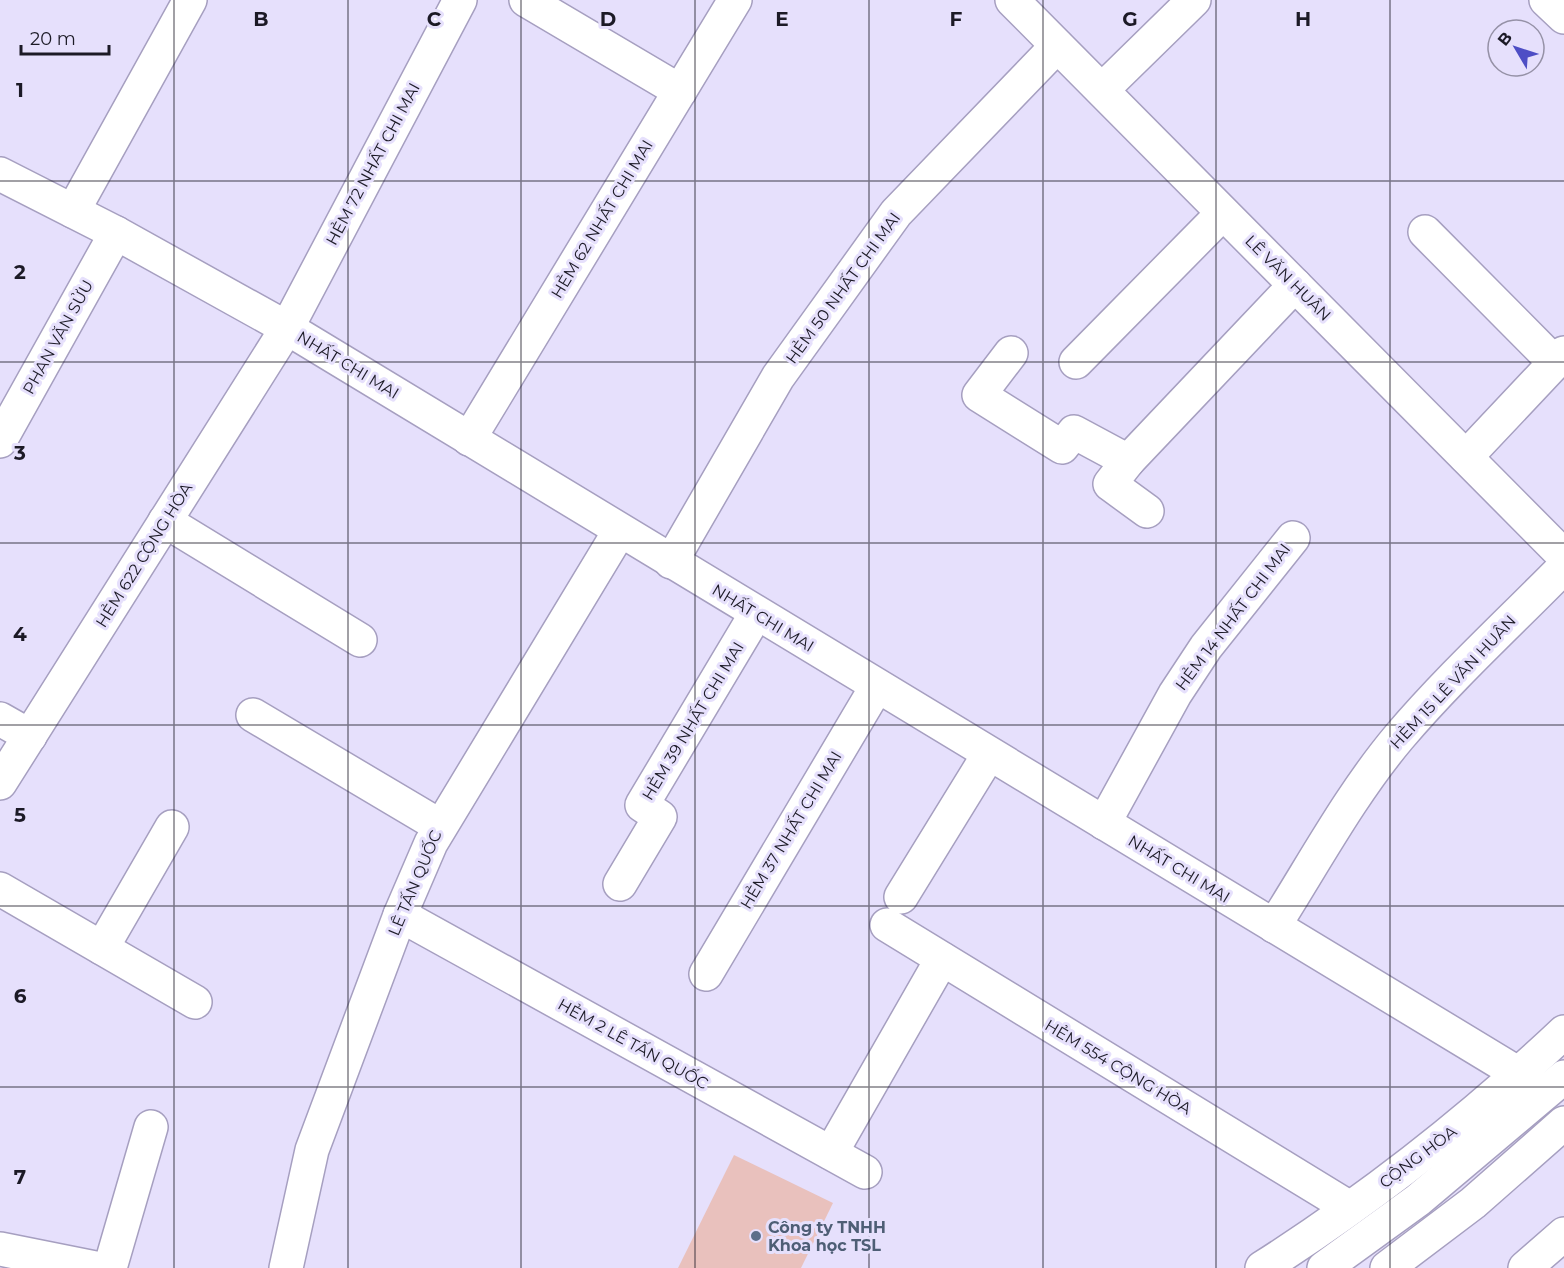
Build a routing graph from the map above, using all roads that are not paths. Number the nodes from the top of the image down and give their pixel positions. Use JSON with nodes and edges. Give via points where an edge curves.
{"nodes":[{"id":1,"x":190,"y":0,"type":"edge"},
{"id":2,"x":460,"y":0,"type":"edge"},
{"id":3,"x":526,"y":0,"type":"edge"},
{"id":4,"x":735,"y":0,"type":"edge"},
{"id":5,"x":1012,"y":0,"type":"edge"},
{"id":6,"x":1194,"y":0,"type":"edge"},
{"id":7,"x":1546,"y":0,"type":"edge"},
{"id":8,"x":1564,"y":17,"type":"edge"},
{"id":9,"x":1057,"y":46,"type":"junction"},
{"id":10,"x":1101,"y":90,"type":"junction"},
{"id":11,"x":680,"y":91,"type":"junction"},
{"id":12,"x":0,"y":174,"type":"edge"},
{"id":13,"x":73,"y":211,"type":"junction"},
{"id":14,"x":1223,"y":213,"type":"junction"},
{"id":15,"x":1425,"y":232,"type":"dead end"},
{"id":16,"x":116,"y":233,"type":"junction"},
{"id":17,"x":1295,"y":285,"type":"junction"},
{"id":18,"x":286,"y":328,"type":"junction"},
{"id":19,"x":1011,"y":353,"type":"dead end"},
{"id":20,"x":1559,"y":358,"type":"edge"},
{"id":21,"x":1076,"y":362,"type":"dead end"},
{"id":22,"x":469,"y":439,"type":"junction"},
{"id":23,"x":0,"y":441,"type":"edge"},
{"id":24,"x":1466,"y":457,"type":"junction"},
{"id":25,"x":1128,"y":461,"type":"junction"},
{"id":26,"x":1147,"y":511,"type":"dead end"},
{"id":27,"x":165,"y":521,"type":"junction"},
{"id":28,"x":619,"y":532,"type":"junction"},
{"id":29,"x":1293,"y":538,"type":"dead end"},
{"id":30,"x":1564,"y":556,"type":"edge"},
{"id":31,"x":671,"y":562,"type":"junction"},
{"id":32,"x":1564,"y":567,"type":"edge"},
{"id":33,"x":756,"y":614,"type":"junction"},
{"id":34,"x":360,"y":640,"type":"dead end"},
{"id":35,"x":876,"y":686,"type":"junction"},
{"id":36,"x":254,"y":715,"type":"dead end"},
{"id":37,"x":0,"y":719,"type":"edge"},
{"id":38,"x":30,"y":736,"type":"junction"},
{"id":39,"x":989,"y":754,"type":"junction"},
{"id":40,"x":0,"y":783,"type":"edge"},
{"id":41,"x":1104,"y":823,"type":"junction"},
{"id":42,"x":440,"y":826,"type":"junction"},
{"id":43,"x":172,"y":827,"type":"dead end"},
{"id":44,"x":620,"y":884,"type":"dead end"},
{"id":45,"x":0,"y":889,"type":"edge"},
{"id":46,"x":400,"y":915,"type":"junction"},
{"id":47,"x":1274,"y":926,"type":"junction"},
{"id":48,"x":102,"y":948,"type":"junction"},
{"id":49,"x":942,"y":959,"type":"junction"},
{"id":50,"x":706,"y":974,"type":"dead end"},
{"id":51,"x":195,"y":1002,"type":"dead end"},
{"id":52,"x":1564,"y":1032,"type":"edge"},
{"id":53,"x":1519,"y":1074,"type":"junction"},
{"id":54,"x":1564,"y":1077,"type":"edge"},
{"id":55,"x":1564,"y":1123,"type":"edge"},
{"id":56,"x":151,"y":1127,"type":"dead end"},
{"id":57,"x":831,"y":1153,"type":"junction"},
{"id":58,"x":866,"y":1172,"type":"dead end"},
{"id":59,"x":1350,"y":1208,"type":"junction"},
{"id":60,"x":1564,"y":1234,"type":"edge"},
{"id":61,"x":0,"y":1249,"type":"edge"},
{"id":62,"x":95,"y":1268,"type":"edge"},
{"id":63,"x":110,"y":1268,"type":"edge"},
{"id":64,"x":286,"y":1268,"type":"edge"},
{"id":65,"x":1262,"y":1268,"type":"edge"},
{"id":66,"x":1324,"y":1268,"type":"edge"},
{"id":67,"x":1387,"y":1268,"type":"edge"},
{"id":68,"x":1525,"y":1268,"type":"edge"}],
"edges":[{"from":1,"to":13,"type":"street"},
{"from":2,"to":18,"type":"street","name":"HẺM 72 NHẤT CHI MAI"},
{"from":3,"to":11,"type":"street"},
{"from":4,"to":11,"type":"street","name":"HẺM 62 NHẤT CHI MAI"},
{"from":5,"to":9,"type":"street","name":"LÊ VĂN HUÂN"},
{"from":6,"to":10,"type":"street"},
{"from":7,"to":8,"type":"street"},
{"from":9,"to":10,"type":"street","name":"LÊ VĂN HUÂN"},
{"from":9,"to":31,"type":"street","name":"HẺM 50 NHẤT CHI MAI","via":[[896,213],[778,377]]},
{"from":10,"to":14,"type":"street","name":"LÊ VĂN HUÂN"},
{"from":11,"to":22,"type":"street","name":"HẺM 62 NHẤT CHI MAI"},
{"from":12,"to":13,"type":"street","name":"NHẤT CHI MAI"},
{"from":13,"to":16,"type":"street","name":"NHẤT CHI MAI"},
{"from":14,"to":17,"type":"street","name":"LÊ VĂN HUÂN"},
{"from":14,"to":21,"type":"street"},
{"from":15,"to":20,"type":"street"},
{"from":16,"to":18,"type":"street","name":"NHẤT CHI MAI"},
{"from":16,"to":23,"type":"street","name":"PHAN VĂN SỬU"},
{"from":17,"to":24,"type":"street","name":"LÊ VĂN HUÂN"},
{"from":17,"to":25,"type":"street"},
{"from":18,"to":22,"type":"street","name":"NHẤT CHI MAI"},
{"from":18,"to":27,"type":"street","name":"HẺM 622 CỘNG HÒA"},
{"from":19,"to":25,"type":"street","via":[[979,395],[1062,447],[1074,432]]},
{"from":20,"to":24,"type":"street"},
{"from":22,"to":28,"type":"street","name":"NHẤT CHI MAI"},
{"from":24,"to":30,"type":"street","name":"LÊ VĂN HUÂN"},
{"from":25,"to":26,"type":"street","via":[[1110,484]]},
{"from":27,"to":34,"type":"street"},
{"from":27,"to":38,"type":"street","name":"HẺM 622 CỘNG HÒA"},
{"from":28,"to":31,"type":"street","name":"NHẤT CHI MAI"},
{"from":28,"to":42,"type":"street","name":"LÊ TẤN QUỐC"},
{"from":29,"to":41,"type":"street","name":"HẺM 14 NHẤT CHI MAI","via":[[1206,647]]},
{"from":31,"to":33,"type":"street","name":"NHẤT CHI MAI"},
{"from":32,"to":47,"type":"street","name":"HẺM 15 LÊ VĂN HUÂN","via":[[1398,738],[1364,784]]},
{"from":33,"to":35,"type":"street","name":"NHẤT CHI MAI"},
{"from":33,"to":44,"type":"street","name":"HẺM 39 NHẤT CHI MAI","via":[[642,805],[660,817]]},
{"from":35,"to":39,"type":"street","name":"NHẤT CHI MAI"},
{"from":35,"to":50,"type":"street","name":"HẺM 37 NHẤT CHI MAI"},
{"from":36,"to":42,"type":"street"},
{"from":37,"to":38,"type":"street"},
{"from":38,"to":40,"type":"street","name":"HẺM 622 CỘNG HÒA"},
{"from":39,"to":41,"type":"street","name":"NHẤT CHI MAI"},
{"from":39,"to":49,"type":"street","name":"HẺM 554 CỘNG HÒA","via":[[894,911]]},
{"from":41,"to":47,"type":"street","name":"NHẤT CHI MAI"},
{"from":42,"to":46,"type":"street","name":"LÊ TẤN QUỐC"},
{"from":43,"to":48,"type":"street"},
{"from":45,"to":48,"type":"street"},
{"from":46,"to":57,"type":"street","name":"HẺM 2 LÊ TẤN QUỐC"},
{"from":46,"to":64,"type":"street","name":"LÊ TẤN QUỐC","via":[[312,1150]]},
{"from":47,"to":53,"type":"street","name":"NHẤT CHI MAI"},
{"from":48,"to":51,"type":"street"},
{"from":49,"to":57,"type":"street"},
{"from":49,"to":59,"type":"street","name":"HẺM 554 CỘNG HÒA"},
{"from":52,"to":53,"type":"street","name":"CỘNG HÒA"},
{"from":53,"to":59,"type":"street","name":"CỘNG HÒA"},
{"from":54,"to":66,"type":"street","name":"CỘNG HÒA","via":[[1418,1200]]},
{"from":55,"to":67,"type":"street","via":[[1473,1203]]},
{"from":56,"to":63,"type":"street"},
{"from":57,"to":58,"type":"street","name":"HẺM 2 LÊ TẤN QUỐC"},
{"from":59,"to":65,"type":"street","name":"CỘNG HÒA"},
{"from":60,"to":68,"type":"street"},
{"from":61,"to":62,"type":"street"}]}
